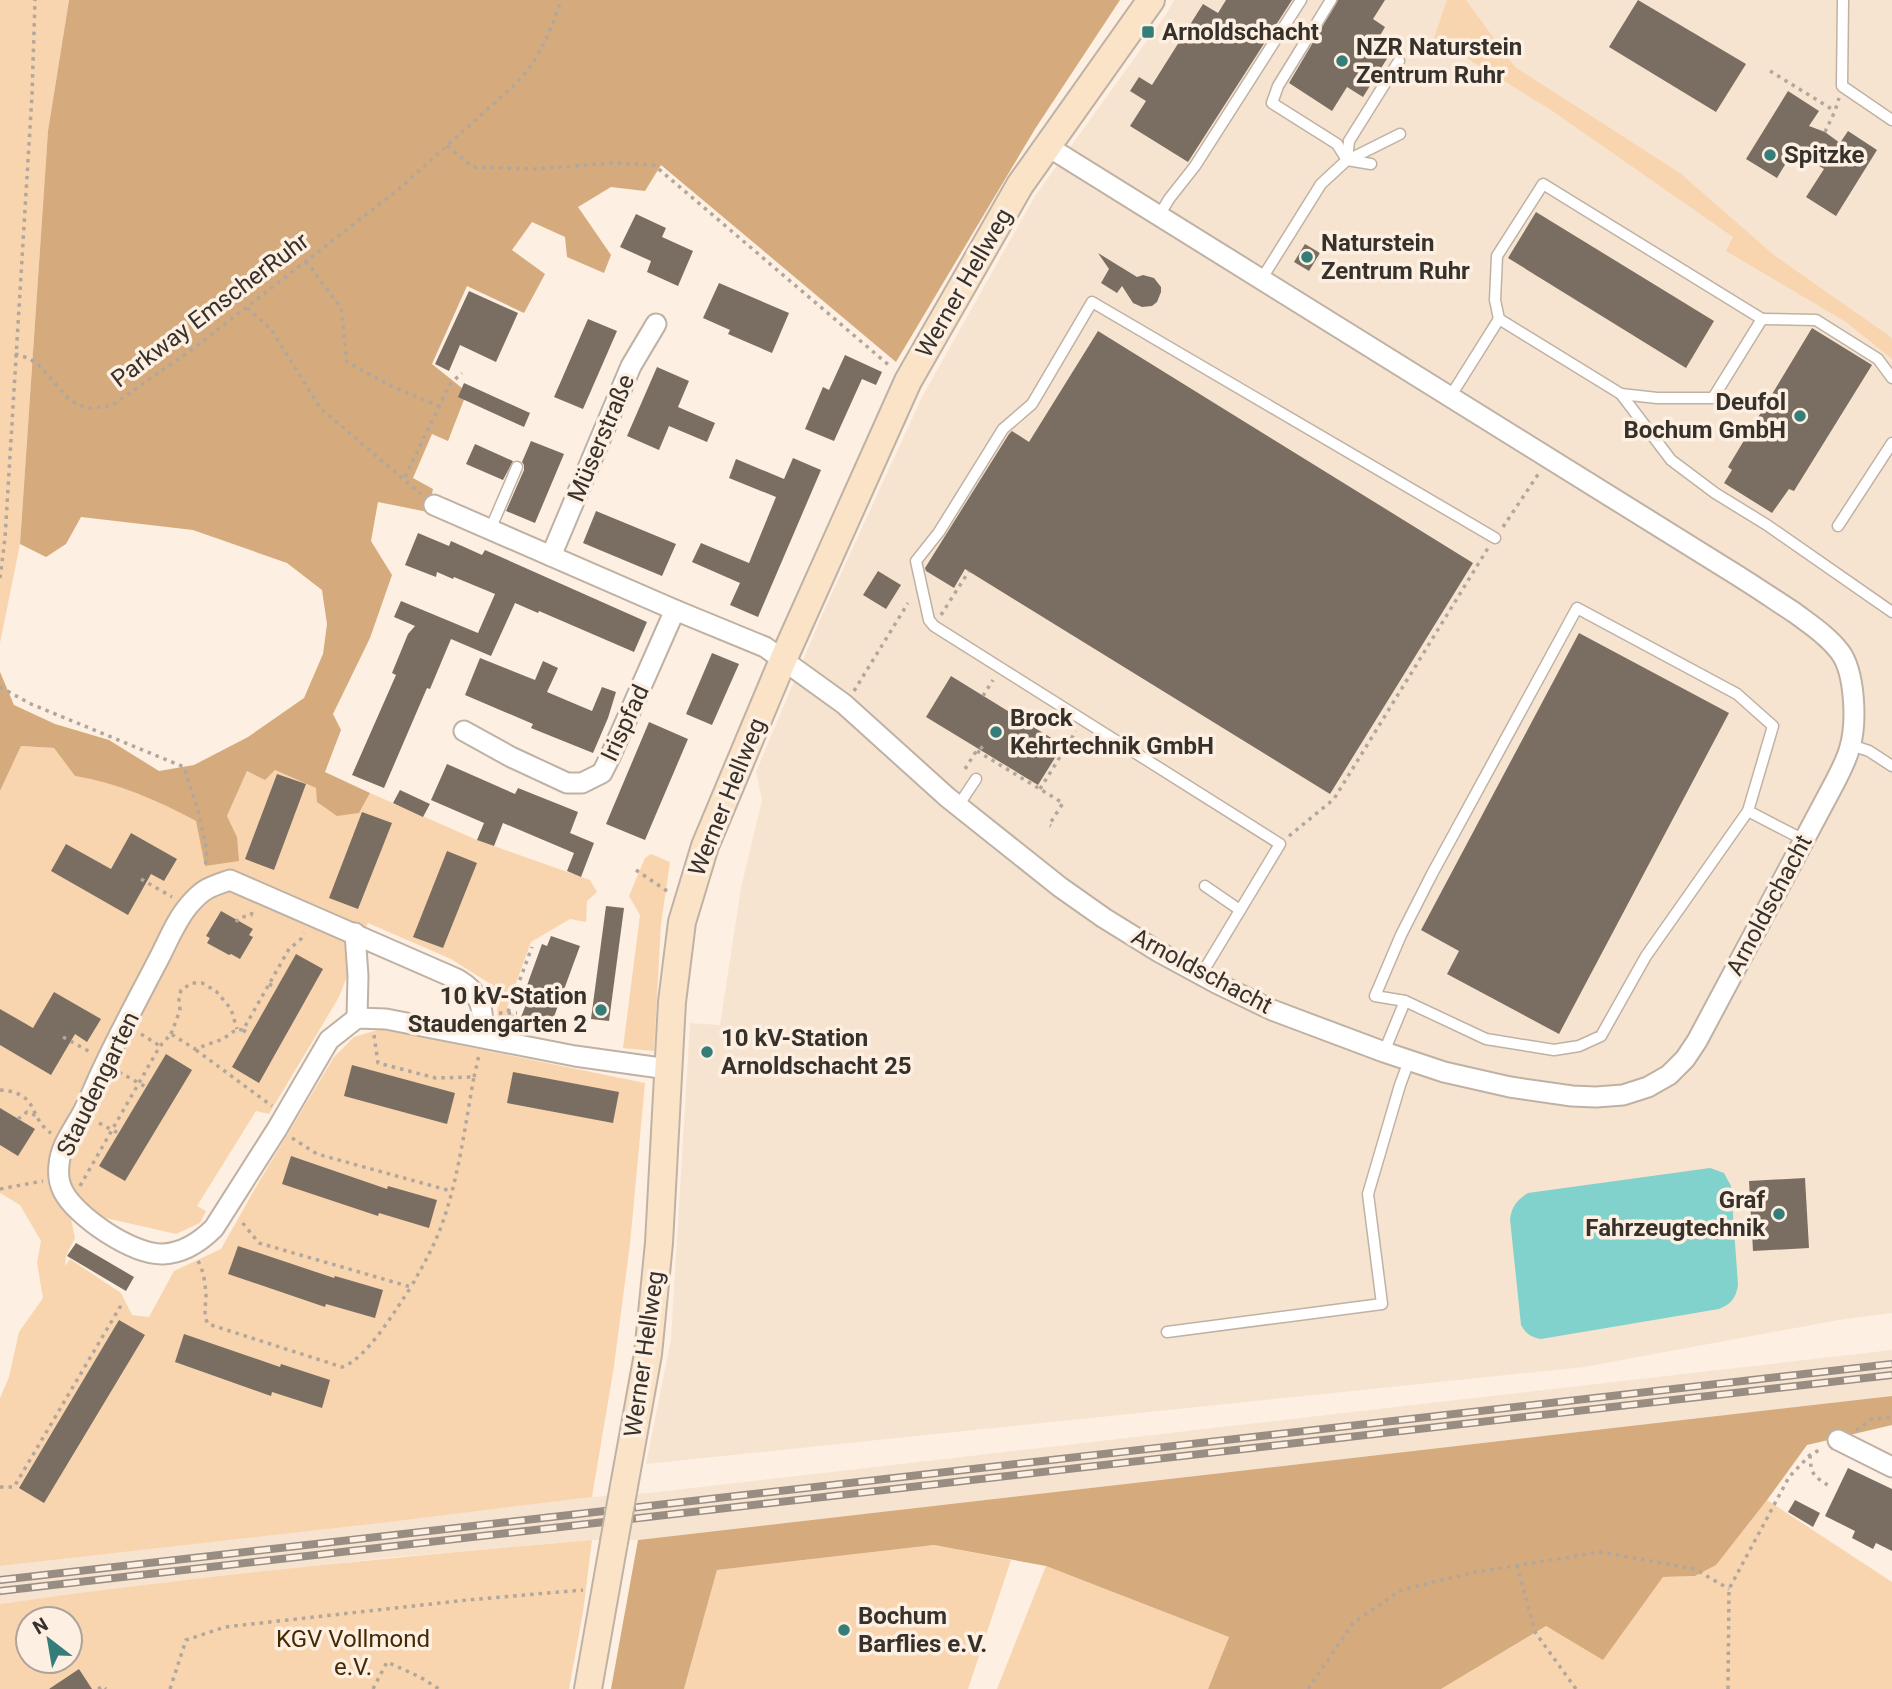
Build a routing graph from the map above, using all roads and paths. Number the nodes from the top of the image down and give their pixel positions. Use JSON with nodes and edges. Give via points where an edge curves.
{"nodes":[{"id":1,"x":35,"y":0,"type":"edge"},
{"id":2,"x":561,"y":0,"type":"edge"},
{"id":3,"x":1151,"y":0,"type":"edge"},
{"id":4,"x":1301,"y":0,"type":"edge"},
{"id":5,"x":1331,"y":0,"type":"edge"},
{"id":6,"x":1843,"y":0,"type":"edge"},
{"id":7,"x":1399,"y":61,"type":"dead end"},
{"id":8,"x":1770,"y":71,"type":"dead end"},
{"id":9,"x":1842,"y":86,"type":"junction"},
{"id":10,"x":1835,"y":111,"type":"junction"},
{"id":11,"x":1892,"y":120,"type":"edge"},
{"id":12,"x":1825,"y":132,"type":"dead end"},
{"id":13,"x":1399,"y":134,"type":"dead end"},
{"id":14,"x":447,"y":146,"type":"junction"},
{"id":15,"x":1047,"y":146,"type":"junction"},
{"id":16,"x":1348,"y":160,"type":"junction"},
{"id":17,"x":1371,"y":163,"type":"dead end"},
{"id":18,"x":1159,"y":216,"type":"junction"},
{"id":19,"x":306,"y":261,"type":"junction"},
{"id":20,"x":1261,"y":280,"type":"junction"},
{"id":21,"x":247,"y":308,"type":"junction"},
{"id":22,"x":1499,"y":319,"type":"junction"},
{"id":23,"x":1762,"y":319,"type":"junction"},
{"id":24,"x":656,"y":324,"type":"dead end"},
{"id":25,"x":15,"y":354,"type":"junction"},
{"id":26,"x":462,"y":373,"type":"dead end"},
{"id":27,"x":1892,"y":378,"type":"edge"},
{"id":28,"x":908,"y":381,"type":"junction"},
{"id":29,"x":1620,"y":394,"type":"junction"},
{"id":30,"x":1450,"y":397,"type":"junction"},
{"id":31,"x":439,"y":406,"type":"junction"},
{"id":32,"x":1892,"y":443,"type":"edge"},
{"id":33,"x":517,"y":467,"type":"dead end"},
{"id":34,"x":1538,"y":475,"type":"dead end"},
{"id":35,"x":405,"y":477,"type":"dead end"},
{"id":36,"x":434,"y":505,"type":"joint"},
{"id":37,"x":1838,"y":526,"type":"dead end"},
{"id":38,"x":491,"y":530,"type":"junction"},
{"id":39,"x":1495,"y":538,"type":"junction"},
{"id":40,"x":551,"y":556,"type":"junction"},
{"id":41,"x":968,"y":571,"type":"dead end"},
{"id":42,"x":0,"y":578,"type":"edge"},
{"id":43,"x":908,"y":603,"type":"dead end"},
{"id":44,"x":676,"y":610,"type":"junction"},
{"id":45,"x":1892,"y":612,"type":"edge"},
{"id":46,"x":934,"y":625,"type":"junction"},
{"id":47,"x":783,"y":660,"type":"junction"},
{"id":48,"x":1000,"y":668,"type":"junction"},
{"id":49,"x":0,"y":687,"type":"edge"},
{"id":50,"x":983,"y":696,"type":"dead end"},
{"id":51,"x":844,"y":704,"type":"junction"},
{"id":52,"x":1083,"y":721,"type":"junction"},
{"id":53,"x":464,"y":731,"type":"dead end"},
{"id":54,"x":1851,"y":745,"type":"junction"},
{"id":55,"x":977,"y":751,"type":"dead end"},
{"id":56,"x":1892,"y":766,"type":"edge"},
{"id":57,"x":1054,"y":767,"type":"junction"},
{"id":58,"x":1061,"y":771,"type":"dead end"},
{"id":59,"x":976,"y":779,"type":"dead end"},
{"id":60,"x":1040,"y":789,"type":"junction"},
{"id":61,"x":958,"y":806,"type":"junction"},
{"id":62,"x":1748,"y":811,"type":"junction"},
{"id":63,"x":1051,"y":826,"type":"dead end"},
{"id":64,"x":1804,"y":840,"type":"junction"},
{"id":65,"x":1280,"y":844,"type":"junction"},
{"id":66,"x":636,"y":870,"type":"dead end"},
{"id":67,"x":141,"y":879,"type":"dead end"},
{"id":68,"x":1205,"y":886,"type":"dead end"},
{"id":69,"x":203,"y":889,"type":"junction"},
{"id":70,"x":686,"y":904,"type":"junction"},
{"id":71,"x":188,"y":906,"type":"junction"},
{"id":72,"x":1241,"y":909,"type":"junction"},
{"id":73,"x":314,"y":916,"type":"junction"},
{"id":74,"x":355,"y":933,"type":"junction"},
{"id":75,"x":532,"y":947,"type":"dead end"},
{"id":76,"x":1201,"y":975,"type":"junction"},
{"id":77,"x":269,"y":984,"type":"junction"},
{"id":78,"x":277,"y":988,"type":"dead end"},
{"id":79,"x":1405,"y":1001,"type":"junction"},
{"id":80,"x":508,"y":1012,"type":"dead end"},
{"id":81,"x":364,"y":1018,"type":"junction"},
{"id":82,"x":125,"y":1025,"type":"junction"},
{"id":83,"x":237,"y":1029,"type":"junction"},
{"id":84,"x":243,"y":1030,"type":"junction"},
{"id":85,"x":171,"y":1034,"type":"junction"},
{"id":86,"x":250,"y":1035,"type":"dead end"},
{"id":87,"x":63,"y":1037,"type":"dead end"},
{"id":88,"x":483,"y":1037,"type":"junction"},
{"id":89,"x":160,"y":1046,"type":"junction"},
{"id":90,"x":195,"y":1049,"type":"junction"},
{"id":91,"x":1384,"y":1052,"type":"junction"},
{"id":92,"x":1409,"y":1061,"type":"junction"},
{"id":93,"x":105,"y":1063,"type":"junction"},
{"id":94,"x":668,"y":1069,"type":"junction"},
{"id":95,"x":138,"y":1082,"type":"junction"},
{"id":96,"x":146,"y":1087,"type":"dead end"},
{"id":97,"x":0,"y":1090,"type":"edge"},
{"id":98,"x":18,"y":1119,"type":"dead end"},
{"id":99,"x":281,"y":1122,"type":"junction"},
{"id":100,"x":59,"y":1179,"type":"junction"},
{"id":101,"x":0,"y":1189,"type":"edge"},
{"id":102,"x":452,"y":1191,"type":"junction"},
{"id":103,"x":71,"y":1203,"type":"junction"},
{"id":104,"x":237,"y":1217,"type":"dead end"},
{"id":105,"x":191,"y":1247,"type":"junction"},
{"id":106,"x":411,"y":1287,"type":"junction"},
{"id":107,"x":126,"y":1310,"type":"dead end"},
{"id":108,"x":1167,"y":1332,"type":"dead end"},
{"id":109,"x":1892,"y":1417,"type":"edge"},
{"id":110,"x":1838,"y":1440,"type":"junction"},
{"id":111,"x":1810,"y":1455,"type":"junction"},
{"id":112,"x":1892,"y":1467,"type":"edge"},
{"id":113,"x":0,"y":1487,"type":"edge"},
{"id":114,"x":1831,"y":1487,"type":"dead end"},
{"id":115,"x":1517,"y":1565,"type":"junction"},
{"id":116,"x":606,"y":1589,"type":"junction"},
{"id":117,"x":1729,"y":1589,"type":"junction"},
{"id":118,"x":98,"y":1689,"type":"edge"},
{"id":119,"x":106,"y":1689,"type":"edge"},
{"id":120,"x":170,"y":1689,"type":"edge"},
{"id":121,"x":373,"y":1689,"type":"edge"},
{"id":122,"x":439,"y":1689,"type":"edge"},
{"id":123,"x":588,"y":1689,"type":"edge"},
{"id":124,"x":1308,"y":1689,"type":"edge"},
{"id":125,"x":1576,"y":1689,"type":"edge"},
{"id":126,"x":1728,"y":1689,"type":"edge"}],
"edges":[{"from":1,"to":25,"type":"path"},
{"from":2,"to":14,"type":"path","name":"Parkway EmscherRuhr","via":[[524,76]]},
{"from":3,"to":15,"type":"main road","name":"Werner Hellweg"},
{"from":4,"to":18,"type":"lane"},
{"from":5,"to":16,"type":"lane","via":[[1272,103],[1337,144]]},
{"from":6,"to":9,"type":"lane"},
{"from":7,"to":16,"type":"lane","via":[[1349,141]]},
{"from":8,"to":10,"type":"path"},
{"from":9,"to":10,"type":"path"},
{"from":9,"to":11,"type":"lane"},
{"from":10,"to":12,"type":"path"},
{"from":13,"to":16,"type":"lane"},
{"from":14,"to":19,"type":"path","name":"Parkway EmscherRuhr"},
{"from":14,"to":28,"type":"path","via":[[473,167],[654,165]]},
{"from":15,"to":18,"type":"street","name":"Arnoldschacht"},
{"from":15,"to":28,"type":"main road","name":"Werner Hellweg"},
{"from":16,"to":17,"type":"lane"},
{"from":16,"to":20,"type":"lane","via":[[1321,184]]},
{"from":18,"to":20,"type":"street","name":"Arnoldschacht"},
{"from":19,"to":21,"type":"path","name":"Parkway EmscherRuhr"},
{"from":19,"to":31,"type":"path","via":[[341,308],[347,362]]},
{"from":20,"to":30,"type":"street","name":"Arnoldschacht"},
{"from":21,"to":25,"type":"path","name":"Parkway EmscherRuhr","via":[[111,406],[78,405],[39,365]]},
{"from":21,"to":36,"type":"path","via":[[271,330],[320,408]]},
{"from":22,"to":23,"type":"lane","via":[[1497,256],[1543,184]]},
{"from":22,"to":29,"type":"lane"},
{"from":22,"to":30,"type":"lane"},
{"from":23,"to":27,"type":"lane","via":[[1816,320],[1878,359]]},
{"from":23,"to":29,"type":"lane","via":[[1713,398]]},
{"from":24,"to":40,"type":"street","name":"Müserstraße","via":[[631,366]]},
{"from":25,"to":42,"type":"path"},
{"from":26,"to":31,"type":"path","via":[[450,384]]},
{"from":28,"to":47,"type":"main road","name":"Werner Hellweg"},
{"from":29,"to":45,"type":"lane","via":[[1671,460]]},
{"from":30,"to":54,"type":"street","name":"Arnoldschacht","via":[[1749,583],[1829,639],[1842,654],[1850,675]]},
{"from":31,"to":35,"type":"path"},
{"from":32,"to":37,"type":"lane"},
{"from":33,"to":38,"type":"lane"},
{"from":34,"to":39,"type":"path"},
{"from":36,"to":38,"type":"street"},
{"from":38,"to":40,"type":"street"},
{"from":39,"to":46,"type":"lane","via":[[1092,302],[1032,404],[1003,429],[916,561]]},
{"from":39,"to":65,"type":"path","via":[[1334,799]]},
{"from":40,"to":44,"type":"street"},
{"from":41,"to":46,"type":"path"},
{"from":43,"to":51,"type":"path"},
{"from":44,"to":47,"type":"street","via":[[765,647]]},
{"from":44,"to":53,"type":"street","name":"Irispfad","via":[[602,773],[582,783],[567,783]]},
{"from":46,"to":48,"type":"lane"},
{"from":47,"to":51,"type":"street","name":"Arnoldschacht"},
{"from":47,"to":70,"type":"main road","name":"Werner Hellweg","via":[[705,846]]},
{"from":48,"to":50,"type":"path"},
{"from":48,"to":52,"type":"lane"},
{"from":49,"to":69,"type":"path","via":[[184,767],[207,851]]},
{"from":51,"to":61,"type":"street","name":"Arnoldschacht"},
{"from":52,"to":57,"type":"path"},
{"from":52,"to":65,"type":"lane"},
{"from":54,"to":56,"type":"lane"},
{"from":54,"to":64,"type":"street","name":"Arnoldschacht"},
{"from":55,"to":60,"type":"path"},
{"from":57,"to":58,"type":"path"},
{"from":57,"to":60,"type":"path"},
{"from":59,"to":61,"type":"lane"},
{"from":60,"to":63,"type":"path","via":[[1063,803]]},
{"from":61,"to":76,"type":"street","name":"Arnoldschacht","via":[[1104,918]]},
{"from":62,"to":64,"type":"lane"},
{"from":62,"to":79,"type":"lane","via":[[1646,956],[1601,1036],[1554,1050],[1486,1039]]},
{"from":62,"to":79,"type":"lane","via":[[1773,726],[1737,694],[1577,608],[1401,935],[1375,996]]},
{"from":64,"to":92,"type":"street","name":"Arnoldschacht","via":[[1697,1041],[1670,1075],[1623,1095],[1572,1096],[1510,1087]]},
{"from":65,"to":72,"type":"lane"},
{"from":66,"to":70,"type":"path"},
{"from":67,"to":71,"type":"path"},
{"from":68,"to":72,"type":"lane"},
{"from":69,"to":71,"type":"street","name":"Staudengarten"},
{"from":69,"to":73,"type":"street","via":[[230,880]]},
{"from":70,"to":94,"type":"main road","name":"Werner Hellweg"},
{"from":71,"to":82,"type":"street","name":"Staudengarten"},
{"from":72,"to":76,"type":"lane"},
{"from":73,"to":74,"type":"street"},
{"from":73,"to":77,"type":"path"},
{"from":74,"to":81,"type":"street"},
{"from":74,"to":88,"type":"street","via":[[468,986],[477,995],[483,1014]]},
{"from":75,"to":80,"type":"path"},
{"from":76,"to":91,"type":"street","name":"Arnoldschacht","via":[[1272,1010]]},
{"from":77,"to":78,"type":"path"},
{"from":77,"to":84,"type":"path"},
{"from":79,"to":91,"type":"lane"},
{"from":81,"to":88,"type":"street"},
{"from":81,"to":99,"type":"street","via":[[329,1040]]},
{"from":81,"to":102,"type":"path","via":[[379,1063],[436,1078],[474,1077]]},
{"from":82,"to":89,"type":"path"},
{"from":82,"to":93,"type":"street","name":"Staudengarten"},
{"from":83,"to":84,"type":"path"},
{"from":83,"to":85,"type":"path","via":[[231,1009],[216,991],[192,983],[181,990]]},
{"from":83,"to":90,"type":"path"},
{"from":84,"to":86,"type":"path"},
{"from":85,"to":89,"type":"path"},
{"from":85,"to":90,"type":"path"},
{"from":87,"to":93,"type":"path"},
{"from":88,"to":94,"type":"street"},
{"from":89,"to":95,"type":"path"},
{"from":90,"to":99,"type":"path"},
{"from":91,"to":92,"type":"street","name":"Arnoldschacht"},
{"from":92,"to":108,"type":"lane","via":[[1368,1194],[1381,1304]]},
{"from":93,"to":95,"type":"path"},
{"from":93,"to":100,"type":"street","name":"Staudengarten","via":[[65,1142],[58,1162]]},
{"from":94,"to":116,"type":"main road","name":"Werner Hellweg","bridge":true,"via":[[648,1354]]},
{"from":95,"to":96,"type":"path"},
{"from":95,"to":103,"type":"path"},
{"from":97,"to":98,"type":"path","via":[[30,1101],[38,1118],[27,1112]]},
{"from":99,"to":102,"type":"path","via":[[317,1154]]},
{"from":99,"to":105,"type":"street","via":[[214,1228]]},
{"from":100,"to":101,"type":"path"},
{"from":100,"to":103,"type":"street","name":"Staudengarten"},
{"from":102,"to":106,"type":"path","via":[[431,1250]]},
{"from":103,"to":105,"type":"street","name":"Staudengarten","via":[[87,1220],[144,1251],[161,1254]]},
{"from":104,"to":106,"type":"path","via":[[260,1242]]},
{"from":105,"to":106,"type":"path","via":[[202,1269],[208,1324],[342,1367],[370,1345]]},
{"from":107,"to":113,"type":"path","via":[[120,1307],[14,1487]]},
{"from":109,"to":110,"type":"path","via":[[1872,1419]]},
{"from":110,"to":111,"type":"path"},
{"from":110,"to":112,"type":"street"},
{"from":111,"to":114,"type":"path","via":[[1811,1471]]},
{"from":111,"to":117,"type":"path","via":[[1788,1477]]},
{"from":115,"to":117,"type":"path","via":[[1601,1552],[1695,1569]]},
{"from":115,"to":124,"type":"path","via":[[1401,1590],[1353,1623]]},
{"from":115,"to":125,"type":"path","via":[[1535,1632]]},
{"from":116,"to":120,"type":"path","via":[[225,1627],[186,1640]]},
{"from":116,"to":123,"type":"main road","name":"Werner Hellweg"},
{"from":117,"to":126,"type":"path"},
{"from":118,"to":119,"type":"path"},
{"from":121,"to":122,"type":"path","via":[[387,1662]]}]}
